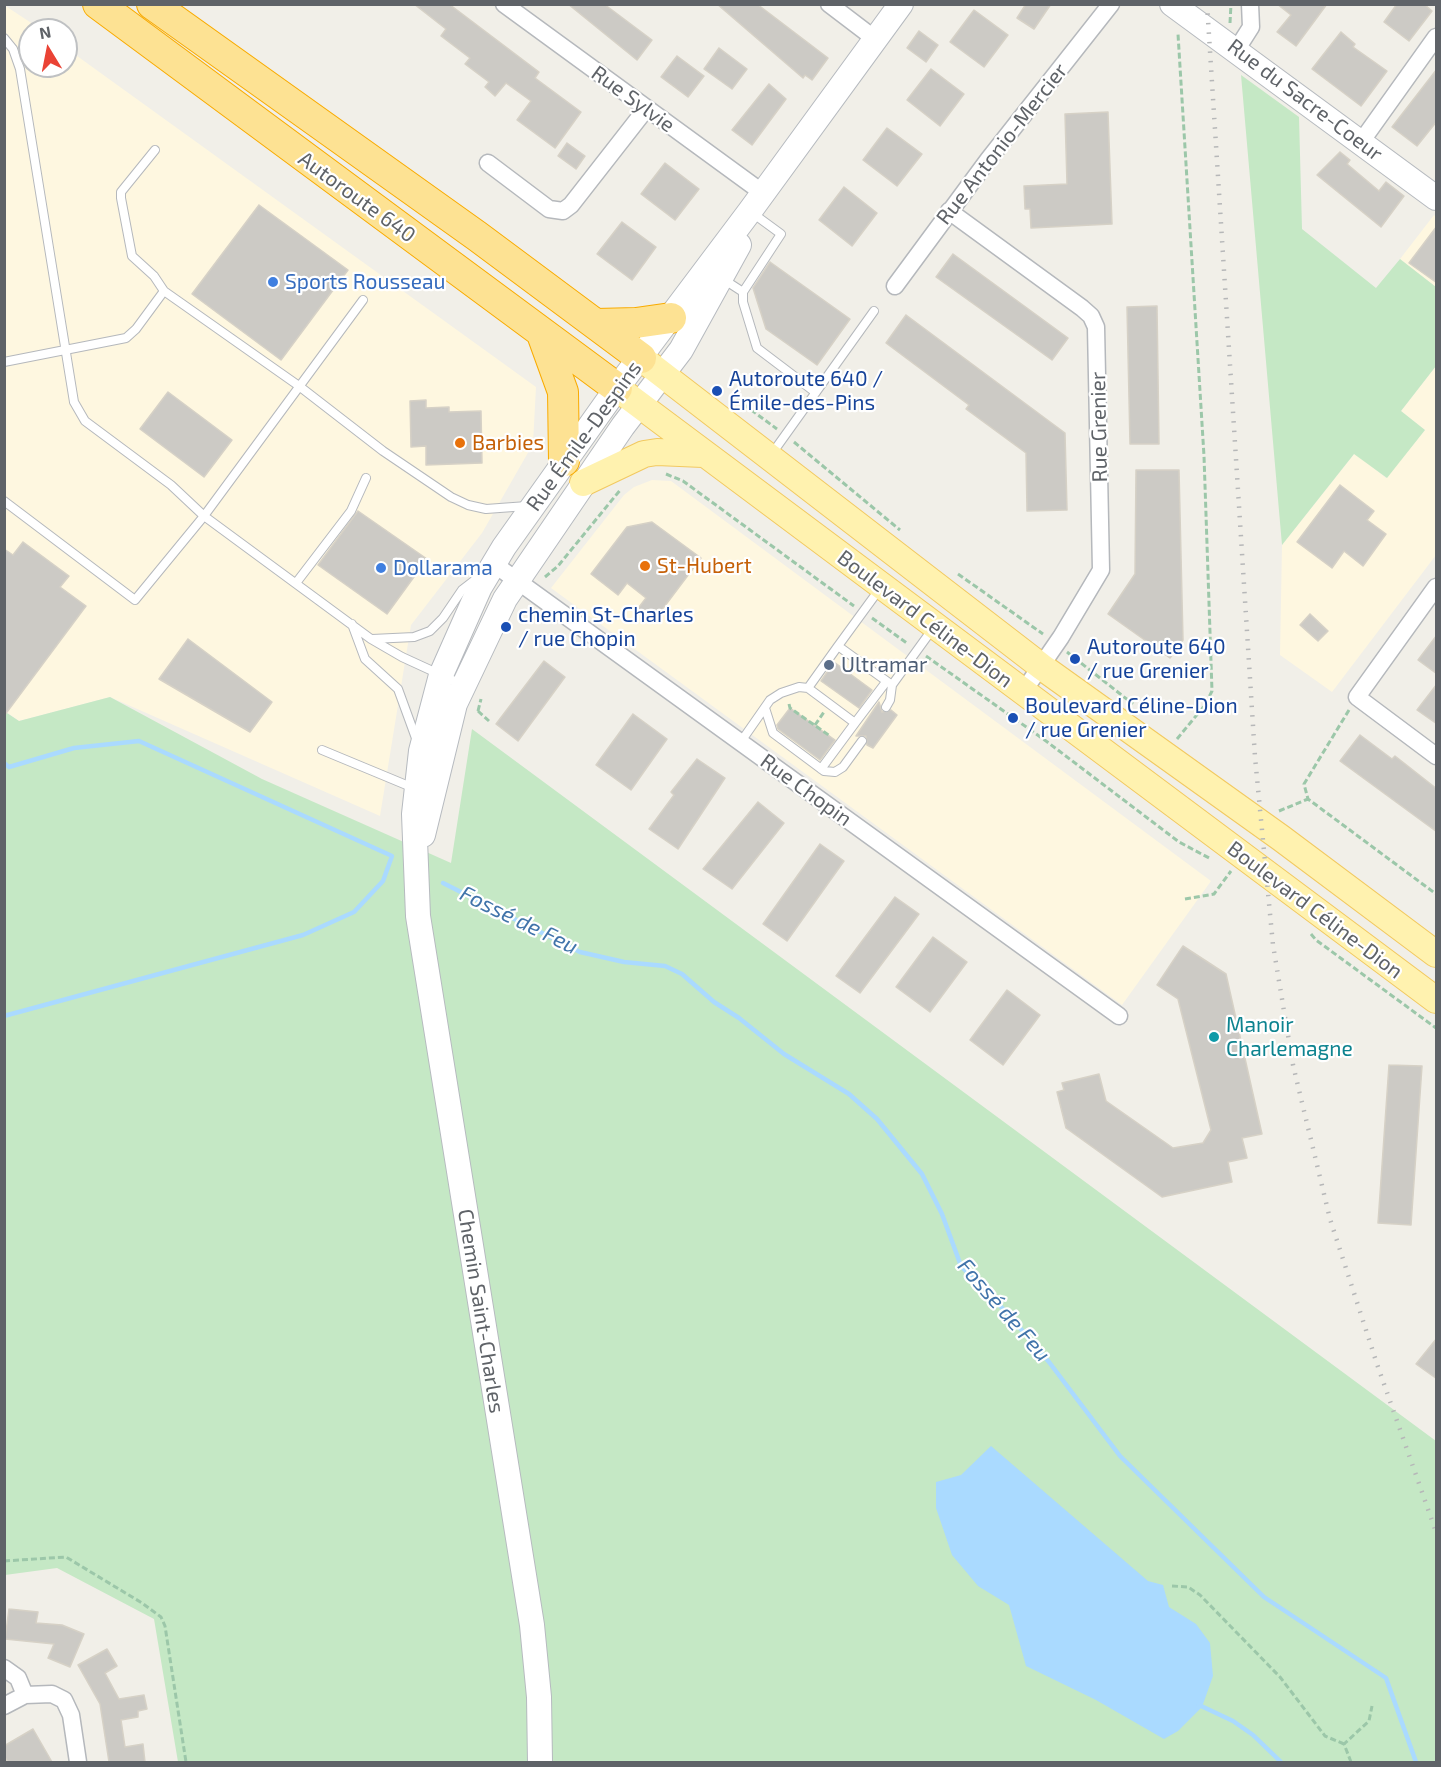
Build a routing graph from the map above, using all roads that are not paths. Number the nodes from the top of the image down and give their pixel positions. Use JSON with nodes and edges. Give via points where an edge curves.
{"nodes":[{"id":1,"x":98,"y":4,"type":"edge"},
{"id":2,"x":152,"y":4,"type":"edge"},
{"id":3,"x":504,"y":4,"type":"edge"},
{"id":4,"x":829,"y":4,"type":"edge"},
{"id":5,"x":901,"y":4,"type":"edge"},
{"id":6,"x":1111,"y":4,"type":"edge"},
{"id":7,"x":1250,"y":4,"type":"edge"},
{"id":8,"x":1180,"y":11,"type":"edge"},
{"id":9,"x":1437,"y":37,"type":"edge"},
{"id":10,"x":4,"y":38,"type":"edge"},
{"id":11,"x":875,"y":39,"type":"junction"},
{"id":12,"x":1237,"y":49,"type":"junction"},
{"id":13,"x":646,"y":109,"type":"junction"},
{"id":14,"x":1361,"y":142,"type":"junction"},
{"id":15,"x":155,"y":150,"type":"dead end"},
{"id":16,"x":488,"y":163,"type":"dead end"},
{"id":17,"x":1437,"y":198,"type":"edge"},
{"id":18,"x":757,"y":202,"type":"junction"},
{"id":19,"x":949,"y":212,"type":"junction"},
{"id":20,"x":722,"y":278,"type":"junction"},
{"id":21,"x":895,"y":286,"type":"dead end"},
{"id":22,"x":164,"y":291,"type":"junction"},
{"id":23,"x":743,"y":292,"type":"junction"},
{"id":24,"x":363,"y":300,"type":"dead end"},
{"id":25,"x":874,"y":311,"type":"dead end"},
{"id":26,"x":670,"y":318,"type":"junction"},
{"id":27,"x":596,"y":324,"type":"junction"},
{"id":28,"x":543,"y":334,"type":"junction"},
{"id":29,"x":67,"y":350,"type":"junction"},
{"id":30,"x":4,"y":362,"type":"edge"},
{"id":31,"x":652,"y":366,"type":"junction"},
{"id":32,"x":299,"y":386,"type":"junction"},
{"id":33,"x":815,"y":392,"type":"junction"},
{"id":34,"x":628,"y":396,"type":"junction"},
{"id":35,"x":703,"y":454,"type":"junction"},
{"id":36,"x":770,"y":456,"type":"junction"},
{"id":37,"x":574,"y":472,"type":"junction"},
{"id":38,"x":366,"y":478,"type":"dead end"},
{"id":39,"x":4,"y":501,"type":"edge"},
{"id":40,"x":533,"y":505,"type":"junction"},
{"id":41,"x":204,"y":516,"type":"junction"},
{"id":42,"x":494,"y":564,"type":"junction"},
{"id":43,"x":516,"y":580,"type":"junction"},
{"id":44,"x":296,"y":583,"type":"junction"},
{"id":45,"x":881,"y":587,"type":"junction"},
{"id":46,"x":1437,"y":587,"type":"edge"},
{"id":47,"x":352,"y":624,"type":"junction"},
{"id":48,"x":934,"y":626,"type":"junction"},
{"id":49,"x":371,"y":639,"type":"junction"},
{"id":50,"x":838,"y":646,"type":"junction"},
{"id":51,"x":1042,"y":666,"type":"junction"},
{"id":52,"x":441,"y":675,"type":"junction"},
{"id":53,"x":889,"y":684,"type":"junction"},
{"id":54,"x":463,"y":685,"type":"junction"},
{"id":55,"x":808,"y":688,"type":"junction"},
{"id":56,"x":1023,"y":692,"type":"junction"},
{"id":57,"x":886,"y":707,"type":"dead end"},
{"id":58,"x":765,"y":708,"type":"junction"},
{"id":59,"x":855,"y":723,"type":"junction"},
{"id":60,"x":862,"y":741,"type":"dead end"},
{"id":61,"x":740,"y":743,"type":"junction"},
{"id":62,"x":322,"y":750,"type":"dead end"},
{"id":63,"x":421,"y":751,"type":"junction"},
{"id":64,"x":1437,"y":756,"type":"edge"},
{"id":65,"x":821,"y":769,"type":"junction"},
{"id":66,"x":424,"y":792,"type":"junction"},
{"id":67,"x":1437,"y":954,"type":"edge"},
{"id":68,"x":1437,"y":1000,"type":"edge"},
{"id":69,"x":1119,"y":1016,"type":"dead end"},
{"id":70,"x":4,"y":1668,"type":"edge"},
{"id":71,"x":25,"y":1695,"type":"junction"},
{"id":72,"x":4,"y":1706,"type":"edge"},
{"id":73,"x":78,"y":1762,"type":"edge"},
{"id":74,"x":540,"y":1762,"type":"edge"}],
"edges":[{"from":1,"to":28,"type":"highway","name":"Autoroute 640"},
{"from":2,"to":27,"type":"highway","name":"Autoroute 640"},
{"from":3,"to":13,"type":"street","name":"Rue Sylvie"},
{"from":4,"to":11,"type":"street"},
{"from":5,"to":11,"type":"main road","name":"Rue Émile-Despins"},
{"from":6,"to":19,"type":"street","name":"Rue Antonio-Mercier"},
{"from":7,"to":12,"type":"street","via":[[1251,27]]},
{"from":8,"to":12,"type":"main road","name":"Rue du Sacre-Coeur"},
{"from":9,"to":14,"type":"street"},
{"from":10,"to":29,"type":"lane","via":[[20,69]]},
{"from":11,"to":18,"type":"main road","name":"Rue Émile-Despins"},
{"from":12,"to":14,"type":"main road","name":"Rue du Sacre-Coeur"},
{"from":13,"to":16,"type":"street","via":[[571,205],[558,212]]},
{"from":13,"to":18,"type":"street","name":"Rue Sylvie"},
{"from":14,"to":17,"type":"main road","name":"Rue du Sacre-Coeur"},
{"from":15,"to":22,"type":"lane","via":[[121,192],[121,198],[132,256]]},
{"from":18,"to":20,"type":"main road","name":"Rue Émile-Despins"},
{"from":18,"to":23,"type":"lane","via":[[781,234]]},
{"from":18,"to":26,"type":"main road","name":"Rue Émile-Despins"},
{"from":19,"to":21,"type":"street","name":"Rue Antonio-Mercier"},
{"from":19,"to":51,"type":"street","name":"Rue Grenier","via":[[1082,308],[1095,323],[1102,563],[1098,576]]},
{"from":20,"to":23,"type":"lane"},
{"from":20,"to":31,"type":"main road","name":"Rue Émile-Despins","via":[[681,350]]},
{"from":22,"to":29,"type":"lane","via":[[126,338]]},
{"from":22,"to":32,"type":"lane"},
{"from":23,"to":33,"type":"lane","via":[[759,351]]},
{"from":24,"to":32,"type":"lane"},
{"from":25,"to":33,"type":"lane"},
{"from":26,"to":27,"type":"highway"},
{"from":26,"to":31,"type":"main road","name":"Rue Émile-Despins"},
{"from":27,"to":31,"type":"highway","name":"Autoroute 640"},
{"from":28,"to":34,"type":"highway","name":"Autoroute 640"},
{"from":28,"to":37,"type":"highway","via":[[563,392]]},
{"from":29,"to":30,"type":"lane"},
{"from":29,"to":41,"type":"lane","via":[[74,402],[85,421],[171,485]]},
{"from":31,"to":34,"type":"main road","name":"Rue Émile-Despins"},
{"from":31,"to":36,"type":"main road","name":"Boulevard Céline-Dion"},
{"from":32,"to":40,"type":"lane","via":[[451,497],[468,505],[493,509]]},
{"from":32,"to":41,"type":"lane"},
{"from":33,"to":36,"type":"lane"},
{"from":34,"to":35,"type":"main road","name":"Boulevard Céline-Dion"},
{"from":34,"to":37,"type":"main road","name":"Rue Émile-Despins"},
{"from":35,"to":37,"type":"main road","via":[[657,452]]},
{"from":35,"to":45,"type":"main road","name":"Boulevard Céline-Dion"},
{"from":36,"to":51,"type":"main road","name":"Boulevard Céline-Dion"},
{"from":37,"to":40,"type":"main road","name":"Rue Émile-Despins"},
{"from":37,"to":43,"type":"main road","name":"Rue Émile-Despins"},
{"from":38,"to":44,"type":"lane","via":[[351,511]]},
{"from":39,"to":41,"type":"lane","via":[[135,600]]},
{"from":40,"to":42,"type":"main road","name":"Rue Émile-Despins"},
{"from":41,"to":44,"type":"lane"},
{"from":42,"to":43,"type":"street","name":"Rue Chopin"},
{"from":42,"to":49,"type":"lane","via":[[462,590],[430,631],[414,637]]},
{"from":42,"to":52,"type":"main road","name":"Rue Émile-Despins"},
{"from":43,"to":54,"type":"main road","name":"Rue Émile-Despins"},
{"from":43,"to":61,"type":"street","name":"Rue Chopin"},
{"from":44,"to":47,"type":"lane"},
{"from":45,"to":48,"type":"main road","name":"Boulevard Céline-Dion"},
{"from":45,"to":50,"type":"lane"},
{"from":46,"to":64,"type":"street","via":[[1357,697]]},
{"from":47,"to":49,"type":"lane"},
{"from":47,"to":63,"type":"lane","via":[[365,659],[398,689]]},
{"from":48,"to":53,"type":"lane"},
{"from":48,"to":56,"type":"main road","name":"Boulevard Céline-Dion"},
{"from":49,"to":52,"type":"lane"},
{"from":50,"to":53,"type":"lane"},
{"from":50,"to":55,"type":"lane"},
{"from":51,"to":56,"type":"street","name":"Rue Grenier"},
{"from":51,"to":67,"type":"main road","name":"Boulevard Céline-Dion"},
{"from":52,"to":54,"type":"lane"},
{"from":52,"to":63,"type":"main road","name":"Chemin Saint-Charles"},
{"from":53,"to":57,"type":"lane","via":[[890,700]]},
{"from":53,"to":59,"type":"lane"},
{"from":54,"to":66,"type":"main road","name":"Chemin Saint-Charles"},
{"from":55,"to":58,"type":"lane","via":[[781,693]]},
{"from":55,"to":59,"type":"lane"},
{"from":56,"to":68,"type":"main road","name":"Boulevard Céline-Dion"},
{"from":58,"to":61,"type":"lane"},
{"from":58,"to":65,"type":"lane","via":[[773,733]]},
{"from":59,"to":65,"type":"lane"},
{"from":60,"to":65,"type":"lane","via":[[839,770]]},
{"from":61,"to":69,"type":"street","name":"Rue Chopin"},
{"from":62,"to":66,"type":"lane"},
{"from":63,"to":66,"type":"main road","name":"Chemin Saint-Charles"},
{"from":66,"to":74,"type":"main road","name":"Chemin Saint-Charles","via":[[415,861],[416,899],[532,1625]]},
{"from":70,"to":71,"type":"street","via":[[18,1678]]},
{"from":71,"to":72,"type":"street"},
{"from":71,"to":73,"type":"street","via":[[52,1694],[64,1700]]}]}
